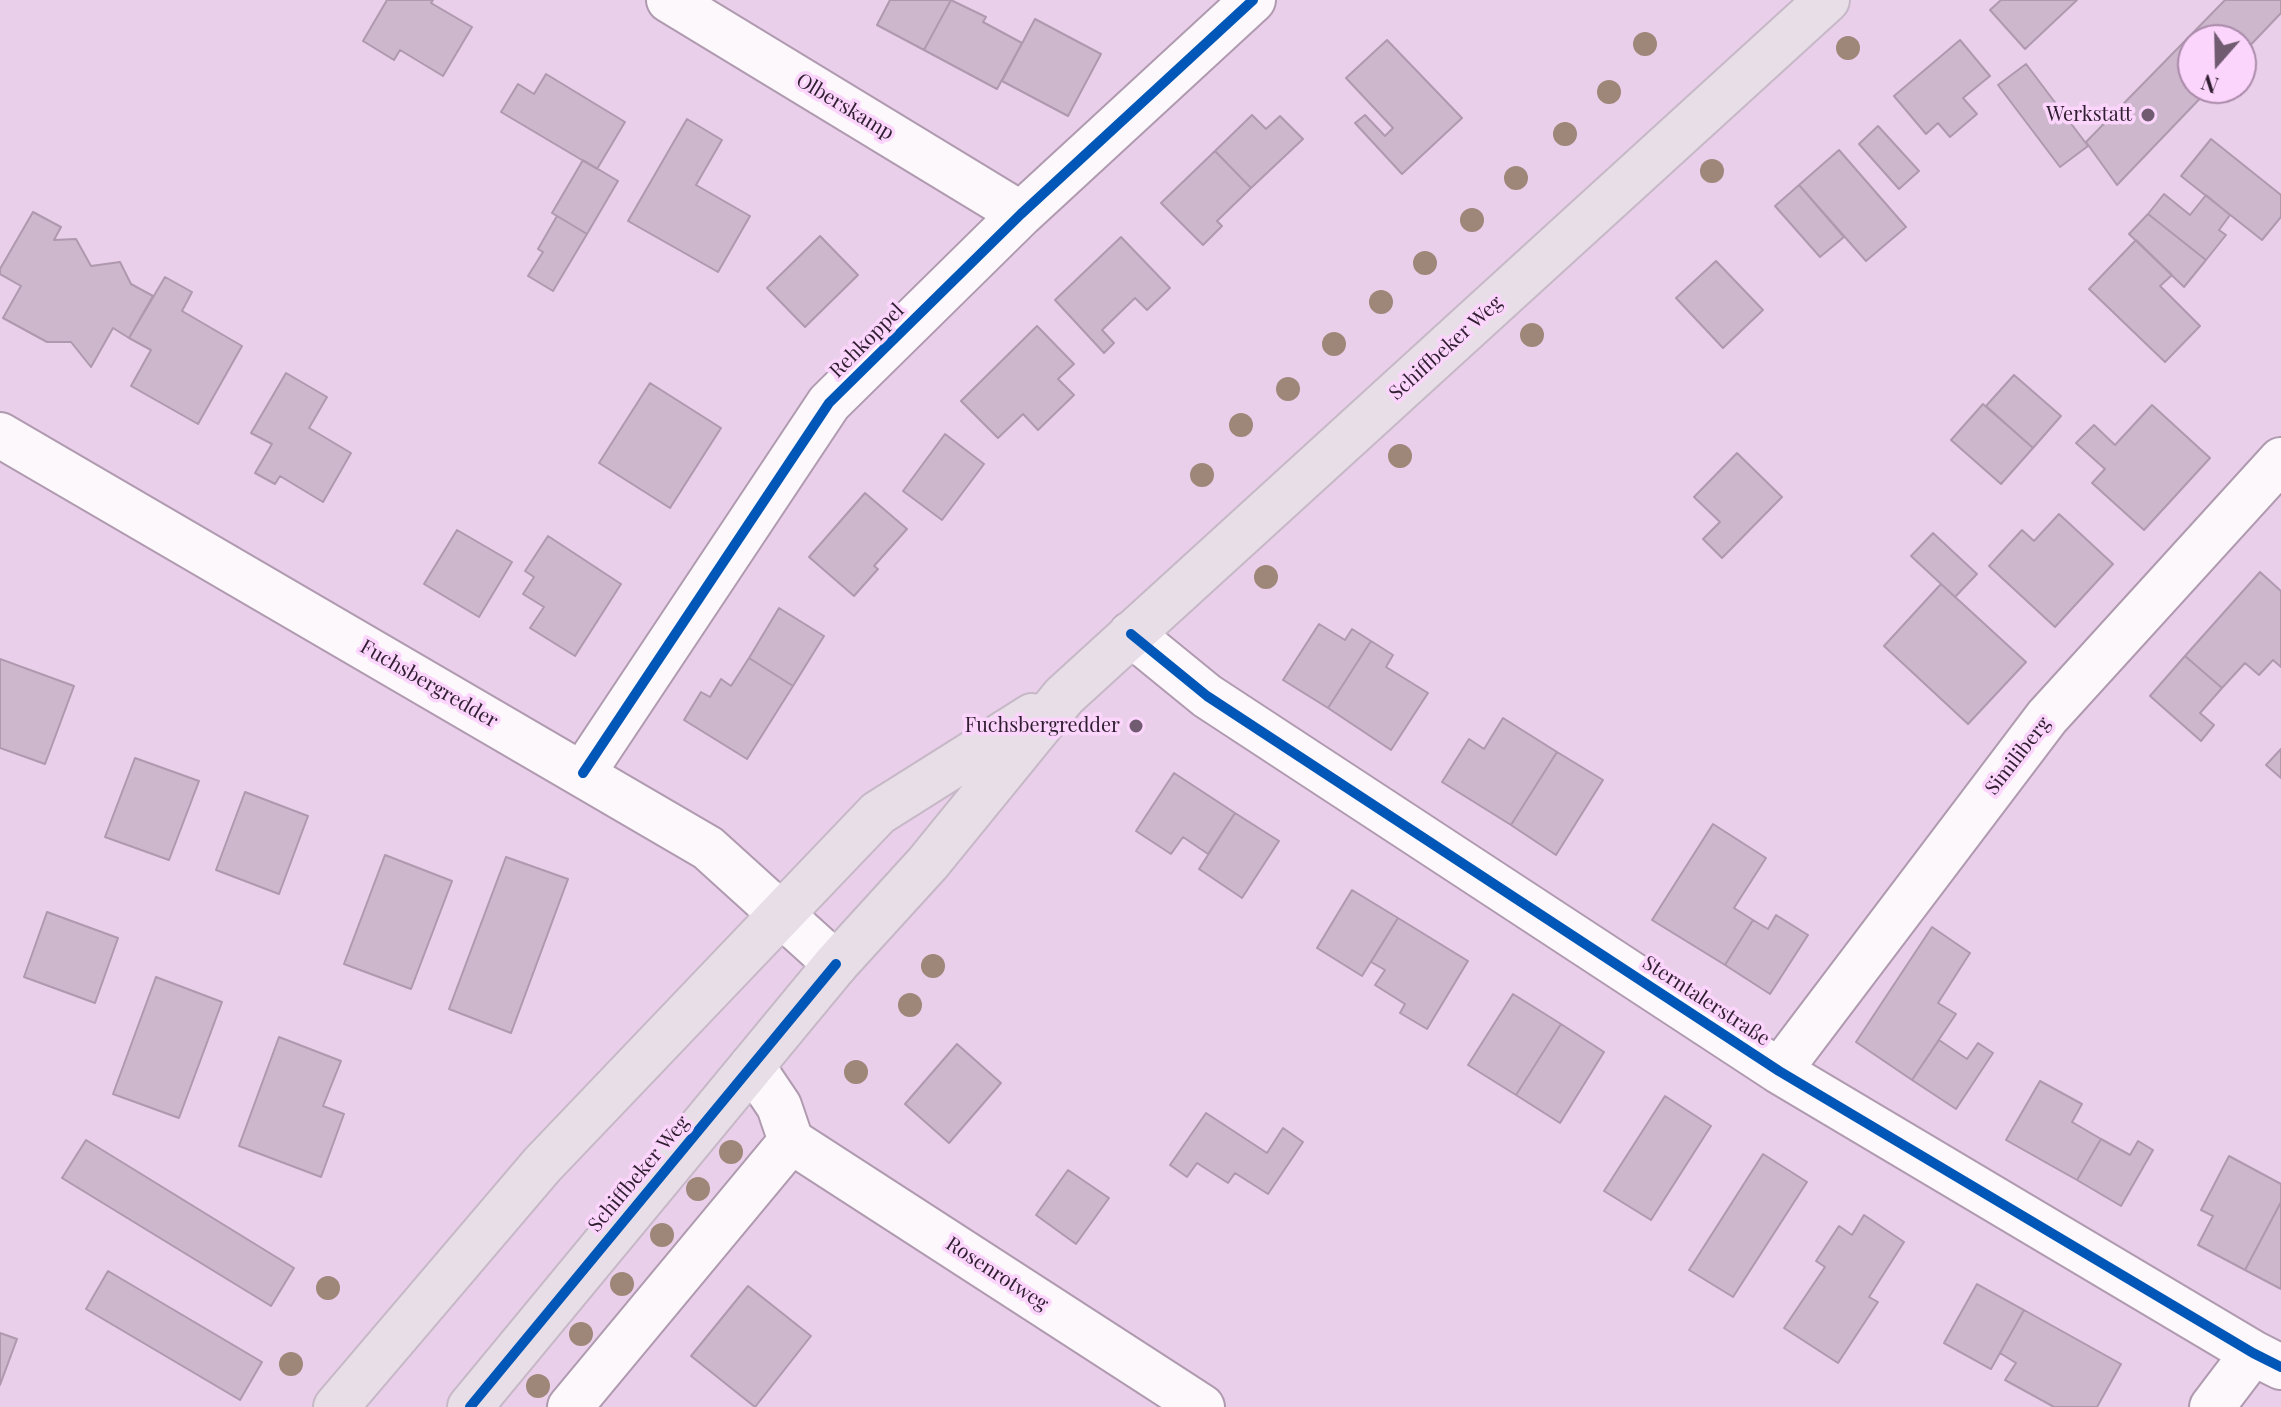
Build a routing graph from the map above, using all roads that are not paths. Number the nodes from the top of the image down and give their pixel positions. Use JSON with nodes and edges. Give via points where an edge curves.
{"nodes":[{"id":1,"x":669,"y":0,"type":"edge"},
{"id":2,"x":1253,"y":0,"type":"edge"},
{"id":3,"x":1827,"y":0,"type":"edge"},
{"id":4,"x":1021,"y":214,"type":"junction"},
{"id":5,"x":0,"y":435,"type":"edge"},
{"id":6,"x":2281,"y":460,"type":"edge"},
{"id":7,"x":1131,"y":634,"type":"junction"},
{"id":8,"x":1064,"y":696,"type":"junction"},
{"id":9,"x":583,"y":773,"type":"junction"},
{"id":10,"x":780,"y":913,"type":"junction"},
{"id":11,"x":836,"y":964,"type":"junction"},
{"id":12,"x":752,"y":1066,"type":"junction"},
{"id":13,"x":1779,"y":1071,"type":"junction"},
{"id":14,"x":791,"y":1141,"type":"junction"},
{"id":15,"x":2267,"y":1360,"type":"edge"},
{"id":16,"x":336,"y":1407,"type":"edge"},
{"id":17,"x":470,"y":1407,"type":"edge"},
{"id":18,"x":570,"y":1407,"type":"edge"},
{"id":19,"x":1202,"y":1407,"type":"edge"},
{"id":20,"x":2212,"y":1407,"type":"edge"}],
"edges":[{"from":1,"to":4,"type":"street","name":"Olberskamp"},
{"from":2,"to":4,"type":"street","name":"Rehkoppel"},
{"from":3,"to":7,"type":"main road","name":"Schiffbeker Weg"},
{"from":4,"to":9,"type":"street","name":"Rehkoppel","via":[[829,403]]},
{"from":5,"to":9,"type":"street","name":"Fuchsbergredder"},
{"from":6,"to":13,"type":"street","name":"Similiberg","via":[[2047,717]]},
{"from":7,"to":8,"type":"main road","name":"Schiffbeker Weg"},
{"from":7,"to":13,"type":"street","name":"Sterntalerstraße","via":[[1207,696]]},
{"from":8,"to":10,"type":"main road","name":"Schiffbeker Weg","via":[[878,813]]},
{"from":8,"to":11,"type":"main road","name":"Schiffbeker Weg","via":[[928,863]]},
{"from":9,"to":10,"type":"street","name":"Fuchsbergredder","via":[[708,848]]},
{"from":10,"to":11,"type":"street","name":"Fuchsbergredder"},
{"from":10,"to":16,"type":"main road","name":"Schiffbeker Weg","via":[[542,1165]]},
{"from":11,"to":12,"type":"main road","name":"Schiffbeker Weg"},
{"from":12,"to":14,"type":"street","via":[[779,1106]]},
{"from":12,"to":17,"type":"main road","name":"Schiffbeker Weg"},
{"from":13,"to":15,"type":"street","name":"Sterntalerstraße"},
{"from":14,"to":18,"type":"street"},
{"from":14,"to":19,"type":"street","name":"Rosenrotweg"},
{"from":15,"to":20,"type":"street"}]}
